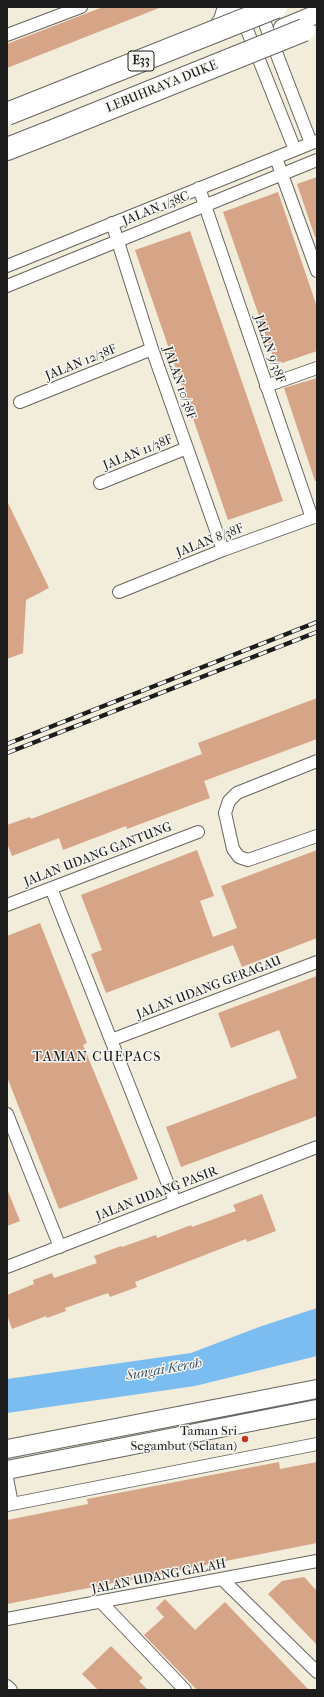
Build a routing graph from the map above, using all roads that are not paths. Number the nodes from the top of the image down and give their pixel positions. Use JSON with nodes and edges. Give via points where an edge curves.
{"nodes":[{"id":1,"x":81,"y":7,"type":"edge"},
{"id":2,"x":227,"y":7,"type":"edge"},
{"id":3,"x":259,"y":10,"type":"edge"},
{"id":4,"x":317,"y":14,"type":"edge"},
{"id":5,"x":317,"y":24,"type":"edge"},
{"id":6,"x":216,"y":30,"type":"junction"},
{"id":7,"x":268,"y":34,"type":"junction"},
{"id":8,"x":7,"y":35,"type":"edge"},
{"id":9,"x":252,"y":41,"type":"junction"},
{"id":10,"x":7,"y":110,"type":"edge"},
{"id":11,"x":7,"y":114,"type":"edge"},
{"id":12,"x":7,"y":141,"type":"edge"},
{"id":13,"x":314,"y":142,"type":"edge"},
{"id":14,"x":7,"y":149,"type":"edge"},
{"id":15,"x":295,"y":150,"type":"junction"},
{"id":16,"x":276,"y":158,"type":"junction"},
{"id":17,"x":317,"y":160,"type":"edge"},
{"id":18,"x":282,"y":174,"type":"junction"},
{"id":19,"x":199,"y":188,"type":"junction"},
{"id":20,"x":205,"y":205,"type":"junction"},
{"id":21,"x":112,"y":223,"type":"junction"},
{"id":22,"x":118,"y":240,"type":"junction"},
{"id":23,"x":7,"y":266,"type":"edge"},
{"id":24,"x":317,"y":271,"type":"edge"},
{"id":25,"x":7,"y":286,"type":"edge"},
{"id":26,"x":152,"y":350,"type":"junction"},
{"id":27,"x":317,"y":368,"type":"edge"},
{"id":28,"x":266,"y":386,"type":"junction"},
{"id":29,"x":20,"y":402,"type":"dead end"},
{"id":30,"x":187,"y":448,"type":"junction"},
{"id":31,"x":100,"y":484,"type":"dead end"},
{"id":32,"x":314,"y":517,"type":"edge"},
{"id":33,"x":223,"y":550,"type":"junction"},
{"id":34,"x":119,"y":592,"type":"dead end"},
{"id":35,"x":317,"y":761,"type":"edge"},
{"id":36,"x":198,"y":832,"type":"dead end"},
{"id":37,"x":317,"y":836,"type":"edge"},
{"id":38,"x":51,"y":888,"type":"junction"},
{"id":39,"x":7,"y":905,"type":"edge"},
{"id":40,"x":317,"y":962,"type":"edge"},
{"id":41,"x":111,"y":1040,"type":"junction"},
{"id":42,"x":7,"y":1114,"type":"edge"},
{"id":43,"x":317,"y":1147,"type":"edge"},
{"id":44,"x":175,"y":1202,"type":"junction"},
{"id":45,"x":60,"y":1247,"type":"junction"},
{"id":46,"x":7,"y":1267,"type":"edge"},
{"id":47,"x":317,"y":1389,"type":"edge"},
{"id":48,"x":317,"y":1410,"type":"edge"},
{"id":49,"x":317,"y":1444,"type":"edge"},
{"id":50,"x":7,"y":1449,"type":"edge"},
{"id":51,"x":7,"y":1470,"type":"edge"},
{"id":52,"x":7,"y":1478,"type":"edge"},
{"id":53,"x":10,"y":1504,"type":"edge"},
{"id":54,"x":317,"y":1561,"type":"edge"},
{"id":55,"x":222,"y":1579,"type":"junction"},
{"id":56,"x":100,"y":1602,"type":"junction"},
{"id":57,"x":7,"y":1620,"type":"edge"},
{"id":58,"x":317,"y":1672,"type":"edge"},
{"id":59,"x":7,"y":1686,"type":"edge"},
{"id":60,"x":11,"y":1690,"type":"edge"},
{"id":61,"x":185,"y":1690,"type":"edge"}],
"edges":[{"from":1,"to":8,"type":"street"},
{"from":2,"to":6,"type":"street","via":[[223,20]]},
{"from":3,"to":6,"type":"street"},
{"from":3,"to":7,"type":"street"},
{"from":3,"to":9,"type":"street"},
{"from":3,"to":11,"type":"highway","number":"E33","bridge":true},
{"from":4,"to":7,"type":"street"},
{"from":5,"to":14,"type":"highway","name":"LEBUHRAYA DUKE","number":"E33","bridge":true},
{"from":6,"to":10,"type":"street"},
{"from":7,"to":9,"type":"street"},
{"from":7,"to":13,"type":"street"},
{"from":9,"to":12,"type":"street"},
{"from":9,"to":15,"type":"street"},
{"from":13,"to":15,"type":"street","name":"JALAN 1/38C"},
{"from":15,"to":16,"type":"street","name":"JALAN 1/38C"},
{"from":16,"to":18,"type":"street"},
{"from":16,"to":19,"type":"street","name":"JALAN 1/38C"},
{"from":17,"to":18,"type":"street","name":"JALAN 1/38C"},
{"from":18,"to":20,"type":"street","name":"JALAN 1/38C"},
{"from":18,"to":24,"type":"street"},
{"from":19,"to":20,"type":"street","name":"JALAN 9/38F"},
{"from":19,"to":21,"type":"street","name":"JALAN 1/38C"},
{"from":20,"to":22,"type":"street","name":"JALAN 1/38C"},
{"from":20,"to":28,"type":"street","name":"JALAN 9/38F"},
{"from":21,"to":22,"type":"street","name":"JALAN 10/38F"},
{"from":21,"to":23,"type":"street","name":"JALAN 1/38C"},
{"from":22,"to":25,"type":"street","name":"JALAN 1/38C"},
{"from":22,"to":26,"type":"street","name":"JALAN 10/38F"},
{"from":26,"to":29,"type":"street","name":"JALAN 12/38F"},
{"from":26,"to":30,"type":"street","name":"JALAN 10/38F"},
{"from":27,"to":28,"type":"street"},
{"from":28,"to":32,"type":"street","name":"JALAN 9/38F"},
{"from":30,"to":31,"type":"street","name":"JALAN 11/38F"},
{"from":30,"to":33,"type":"street","name":"JALAN 10/38F"},
{"from":32,"to":33,"type":"street","name":"JALAN 8/38F"},
{"from":33,"to":34,"type":"street","name":"JALAN 8/38F"},
{"from":35,"to":37,"type":"street","via":[[237,792],[225,813],[233,849],[240,858],[248,860]]},
{"from":36,"to":38,"type":"street","name":"JALAN UDANG GANTUNG"},
{"from":38,"to":39,"type":"street","name":"JALAN UDANG GANTUNG"},
{"from":38,"to":41,"type":"street"},
{"from":40,"to":41,"type":"street","name":"JALAN UDANG GERAGAU"},
{"from":41,"to":44,"type":"street"},
{"from":42,"to":45,"type":"street"},
{"from":43,"to":44,"type":"street","name":"JALAN UDANG PASIR"},
{"from":44,"to":45,"type":"street","name":"JALAN UDANG PASIR"},
{"from":45,"to":46,"type":"street","name":"JALAN UDANG PASIR"},
{"from":47,"to":50,"type":"street"},
{"from":48,"to":51,"type":"street"},
{"from":49,"to":53,"type":"street"},
{"from":52,"to":53,"type":"street"},
{"from":54,"to":55,"type":"street","name":"JALAN UDANG GALAH"},
{"from":55,"to":56,"type":"street","name":"JALAN UDANG GALAH"},
{"from":55,"to":58,"type":"street"},
{"from":56,"to":57,"type":"street","name":"JALAN UDANG GALAH"},
{"from":56,"to":61,"type":"street"},
{"from":59,"to":60,"type":"street"}]}
